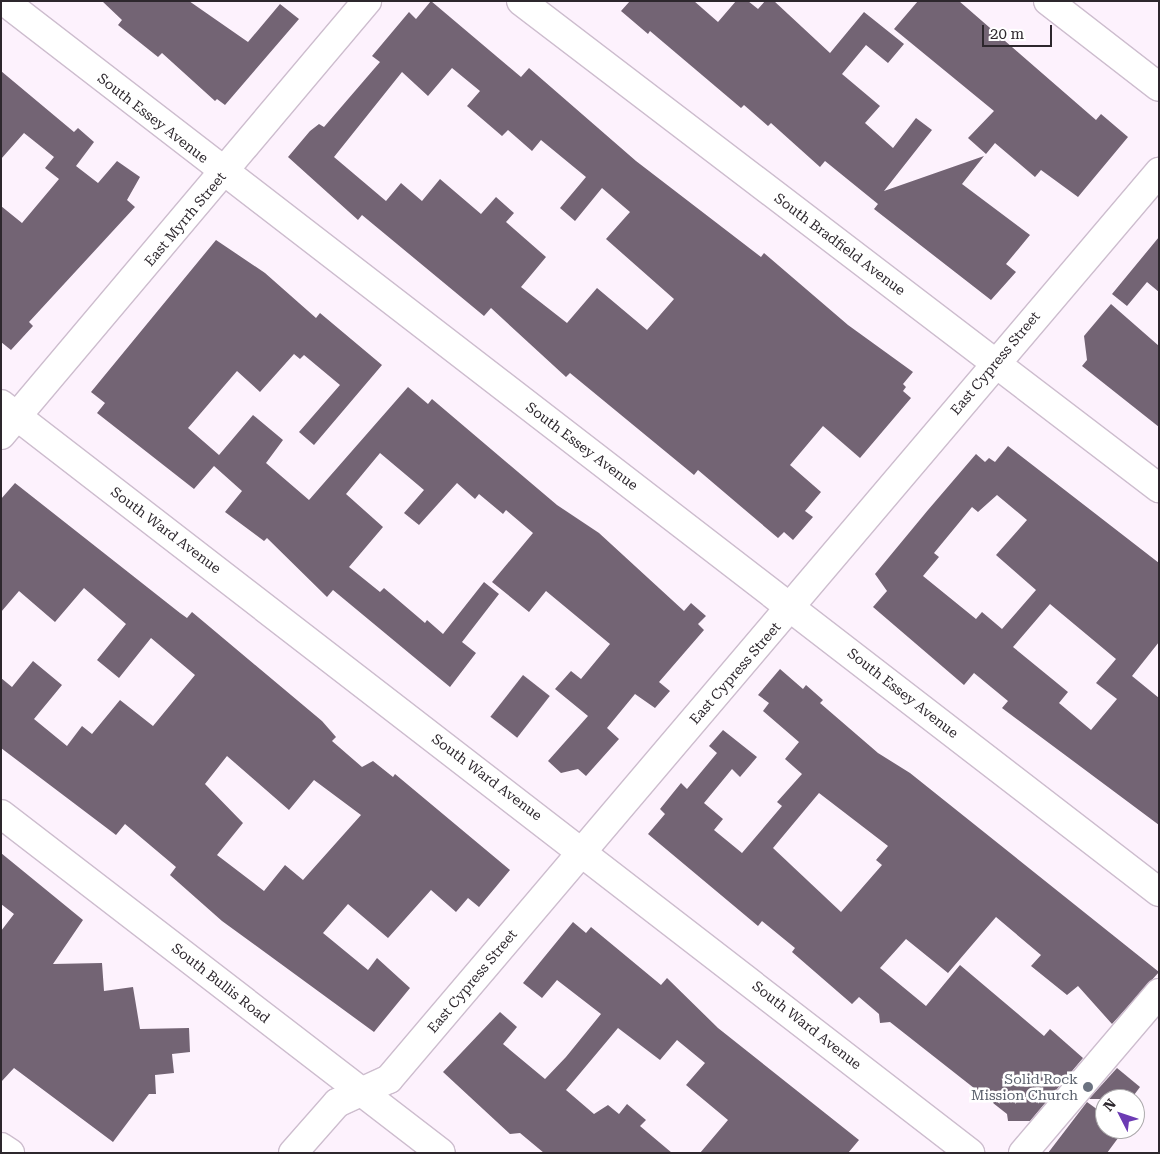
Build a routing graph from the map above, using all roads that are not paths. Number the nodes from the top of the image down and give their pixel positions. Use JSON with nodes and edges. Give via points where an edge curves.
{"nodes":[{"id":1,"x":4,"y":1,"type":"edge"},
{"id":2,"x":367,"y":1,"type":"edge"},
{"id":3,"x":521,"y":1,"type":"edge"},
{"id":4,"x":1048,"y":1,"type":"edge"},
{"id":5,"x":1159,"y":87,"type":"edge"},
{"id":6,"x":1159,"y":172,"type":"edge"},
{"id":7,"x":224,"y":173,"type":"junction"},
{"id":8,"x":995,"y":363,"type":"junction"},
{"id":9,"x":6,"y":418,"type":"edge"},
{"id":10,"x":1159,"y":488,"type":"edge"},
{"id":11,"x":791,"y":607,"type":"junction"},
{"id":12,"x":1,"y":814,"type":"edge"},
{"id":13,"x":583,"y":850,"type":"junction"},
{"id":14,"x":1159,"y":892,"type":"edge"},
{"id":15,"x":1159,"y":993,"type":"edge"},
{"id":16,"x":363,"y":1092,"type":"junction"},
{"id":17,"x":1,"y":1147,"type":"edge"},
{"id":18,"x":10,"y":1153,"type":"edge"},
{"id":19,"x":293,"y":1153,"type":"edge"},
{"id":20,"x":441,"y":1153,"type":"edge"},
{"id":21,"x":970,"y":1153,"type":"edge"},
{"id":22,"x":1023,"y":1153,"type":"edge"}],
"edges":[{"from":1,"to":7,"type":"street","name":"South Essey Avenue"},
{"from":2,"to":7,"type":"street","name":"East Myrrh Street"},
{"from":3,"to":8,"type":"street","name":"South Bradfield Avenue"},
{"from":4,"to":5,"type":"street"},
{"from":6,"to":8,"type":"street","name":"East Cypress Street"},
{"from":7,"to":9,"type":"street","name":"East Myrrh Street"},
{"from":7,"to":11,"type":"street","name":"South Essey Avenue"},
{"from":8,"to":10,"type":"street","name":"South Bradfield Avenue"},
{"from":8,"to":11,"type":"street","name":"East Cypress Street"},
{"from":9,"to":13,"type":"street","name":"South Ward Avenue"},
{"from":11,"to":13,"type":"street","name":"East Cypress Street"},
{"from":11,"to":14,"type":"street","name":"South Essey Avenue"},
{"from":12,"to":16,"type":"street","name":"South Bullis Road"},
{"from":13,"to":16,"type":"street","name":"East Cypress Street","via":[[389,1079]]},
{"from":13,"to":21,"type":"street","name":"South Ward Avenue"},
{"from":15,"to":22,"type":"street"},
{"from":16,"to":19,"type":"street","name":"East Cypress Street","via":[[337,1104]]},
{"from":16,"to":20,"type":"street","name":"South Bullis Road"},
{"from":17,"to":18,"type":"street"}]}
